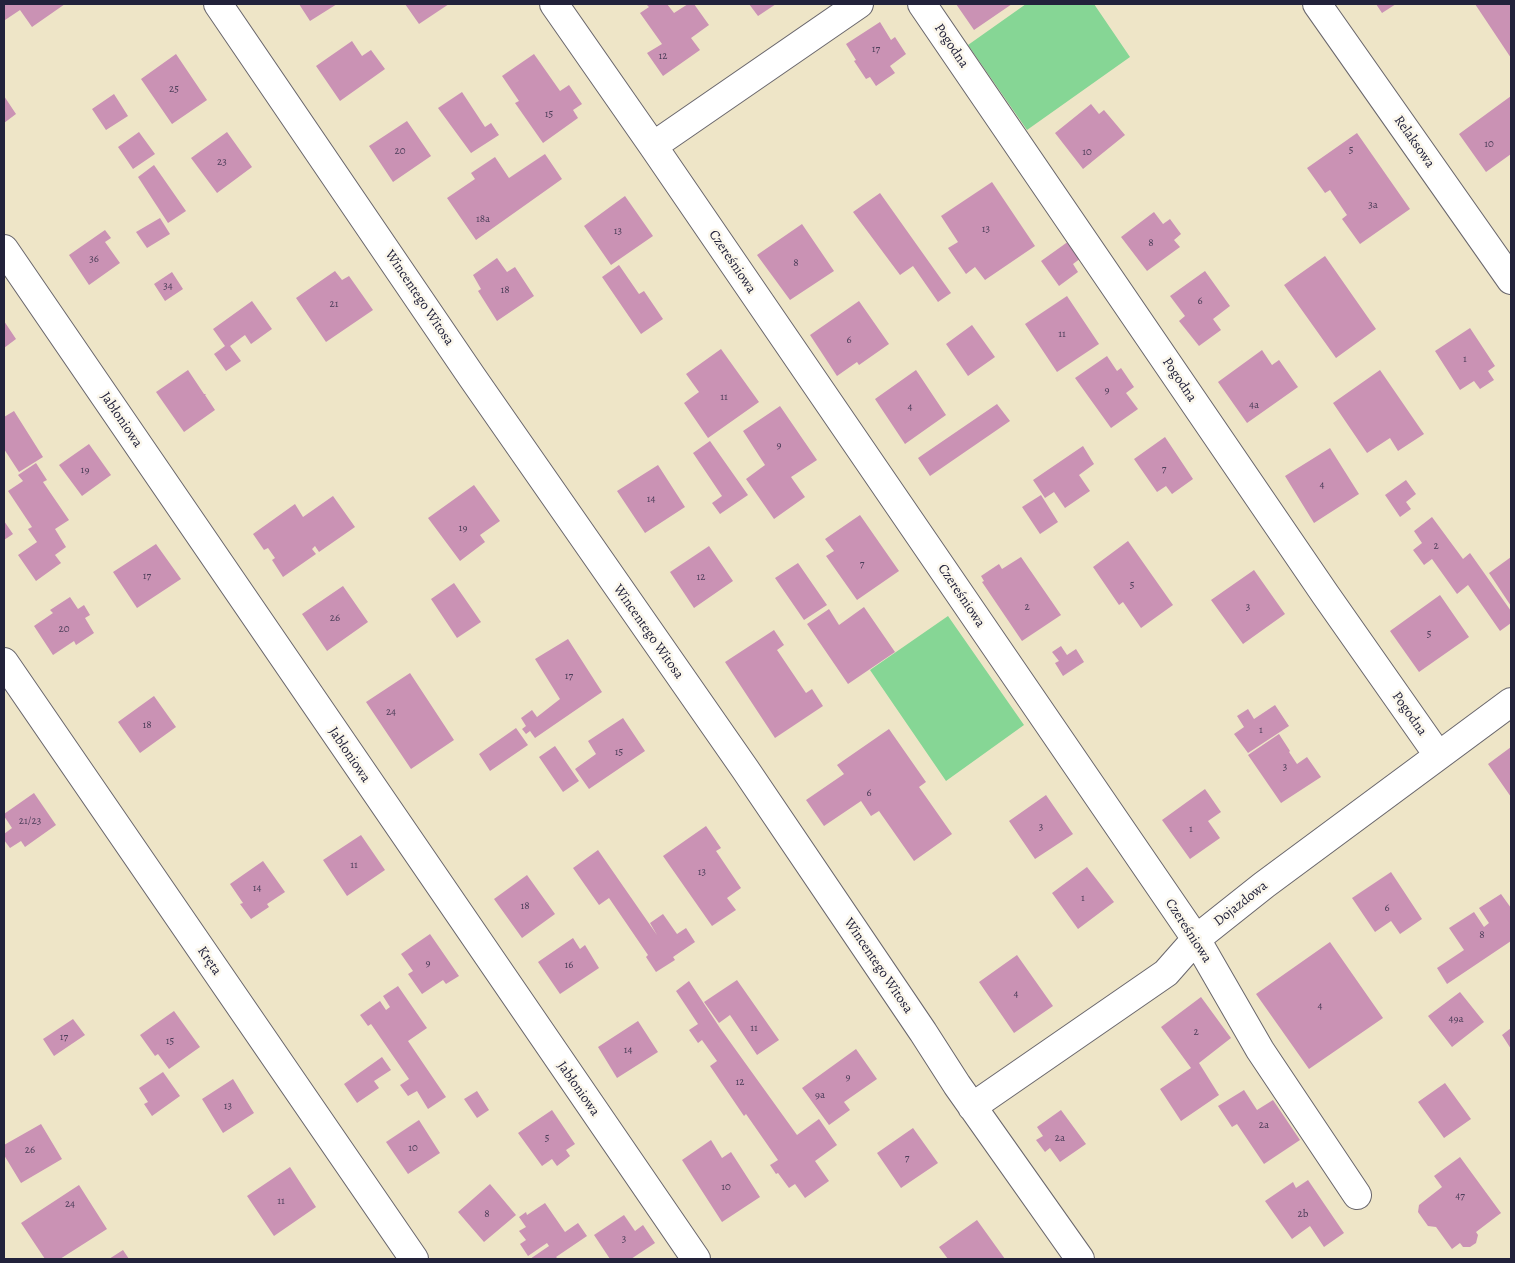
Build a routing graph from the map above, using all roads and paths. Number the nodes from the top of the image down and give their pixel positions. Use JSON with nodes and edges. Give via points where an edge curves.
{"nodes":[{"id":1,"x":218,"y":4,"type":"edge"},
{"id":2,"x":554,"y":4,"type":"edge"},
{"id":3,"x":859,"y":4,"type":"edge"},
{"id":4,"x":922,"y":4,"type":"edge"},
{"id":5,"x":1317,"y":4,"type":"edge"},
{"id":6,"x":653,"y":146,"type":"junction"},
{"id":7,"x":4,"y":249,"type":"edge"},
{"id":8,"x":1511,"y":280,"type":"edge"},
{"id":9,"x":4,"y":662,"type":"edge"},
{"id":10,"x":1511,"y":702,"type":"edge"},
{"id":11,"x":1438,"y":755,"type":"junction"},
{"id":12,"x":1196,"y":939,"type":"junction"},
{"id":13,"x":972,"y":1107,"type":"junction"},
{"id":14,"x":1358,"y":1195,"type":"dead end"},
{"id":15,"x":414,"y":1259,"type":"edge"},
{"id":16,"x":696,"y":1259,"type":"edge"},
{"id":17,"x":1080,"y":1259,"type":"edge"}],
"edges":[{"from":1,"to":13,"type":"street","name":"Wincentego Witosa","via":[[744,769]]},
{"from":2,"to":6,"type":"street","name":"Czereśniowa"},
{"from":3,"to":6,"type":"street"},
{"from":4,"to":11,"type":"street","name":"Pogodna"},
{"from":5,"to":8,"type":"street","name":"Relaksowa"},
{"from":6,"to":12,"type":"street","name":"Czereśniowa"},
{"from":7,"to":16,"type":"street","name":"Jabłoniowa"},
{"from":9,"to":15,"type":"street","name":"Kręta"},
{"from":10,"to":11,"type":"street","name":"Dojazdowa"},
{"from":11,"to":12,"type":"street","name":"Dojazdowa"},
{"from":12,"to":13,"type":"street","name":"Dojazdowa","via":[[1166,973]]},
{"from":12,"to":14,"type":"street","name":"Czereśniowa","via":[[1260,1050]]},
{"from":13,"to":17,"type":"street","name":"Wincentego Witosa"}]}
